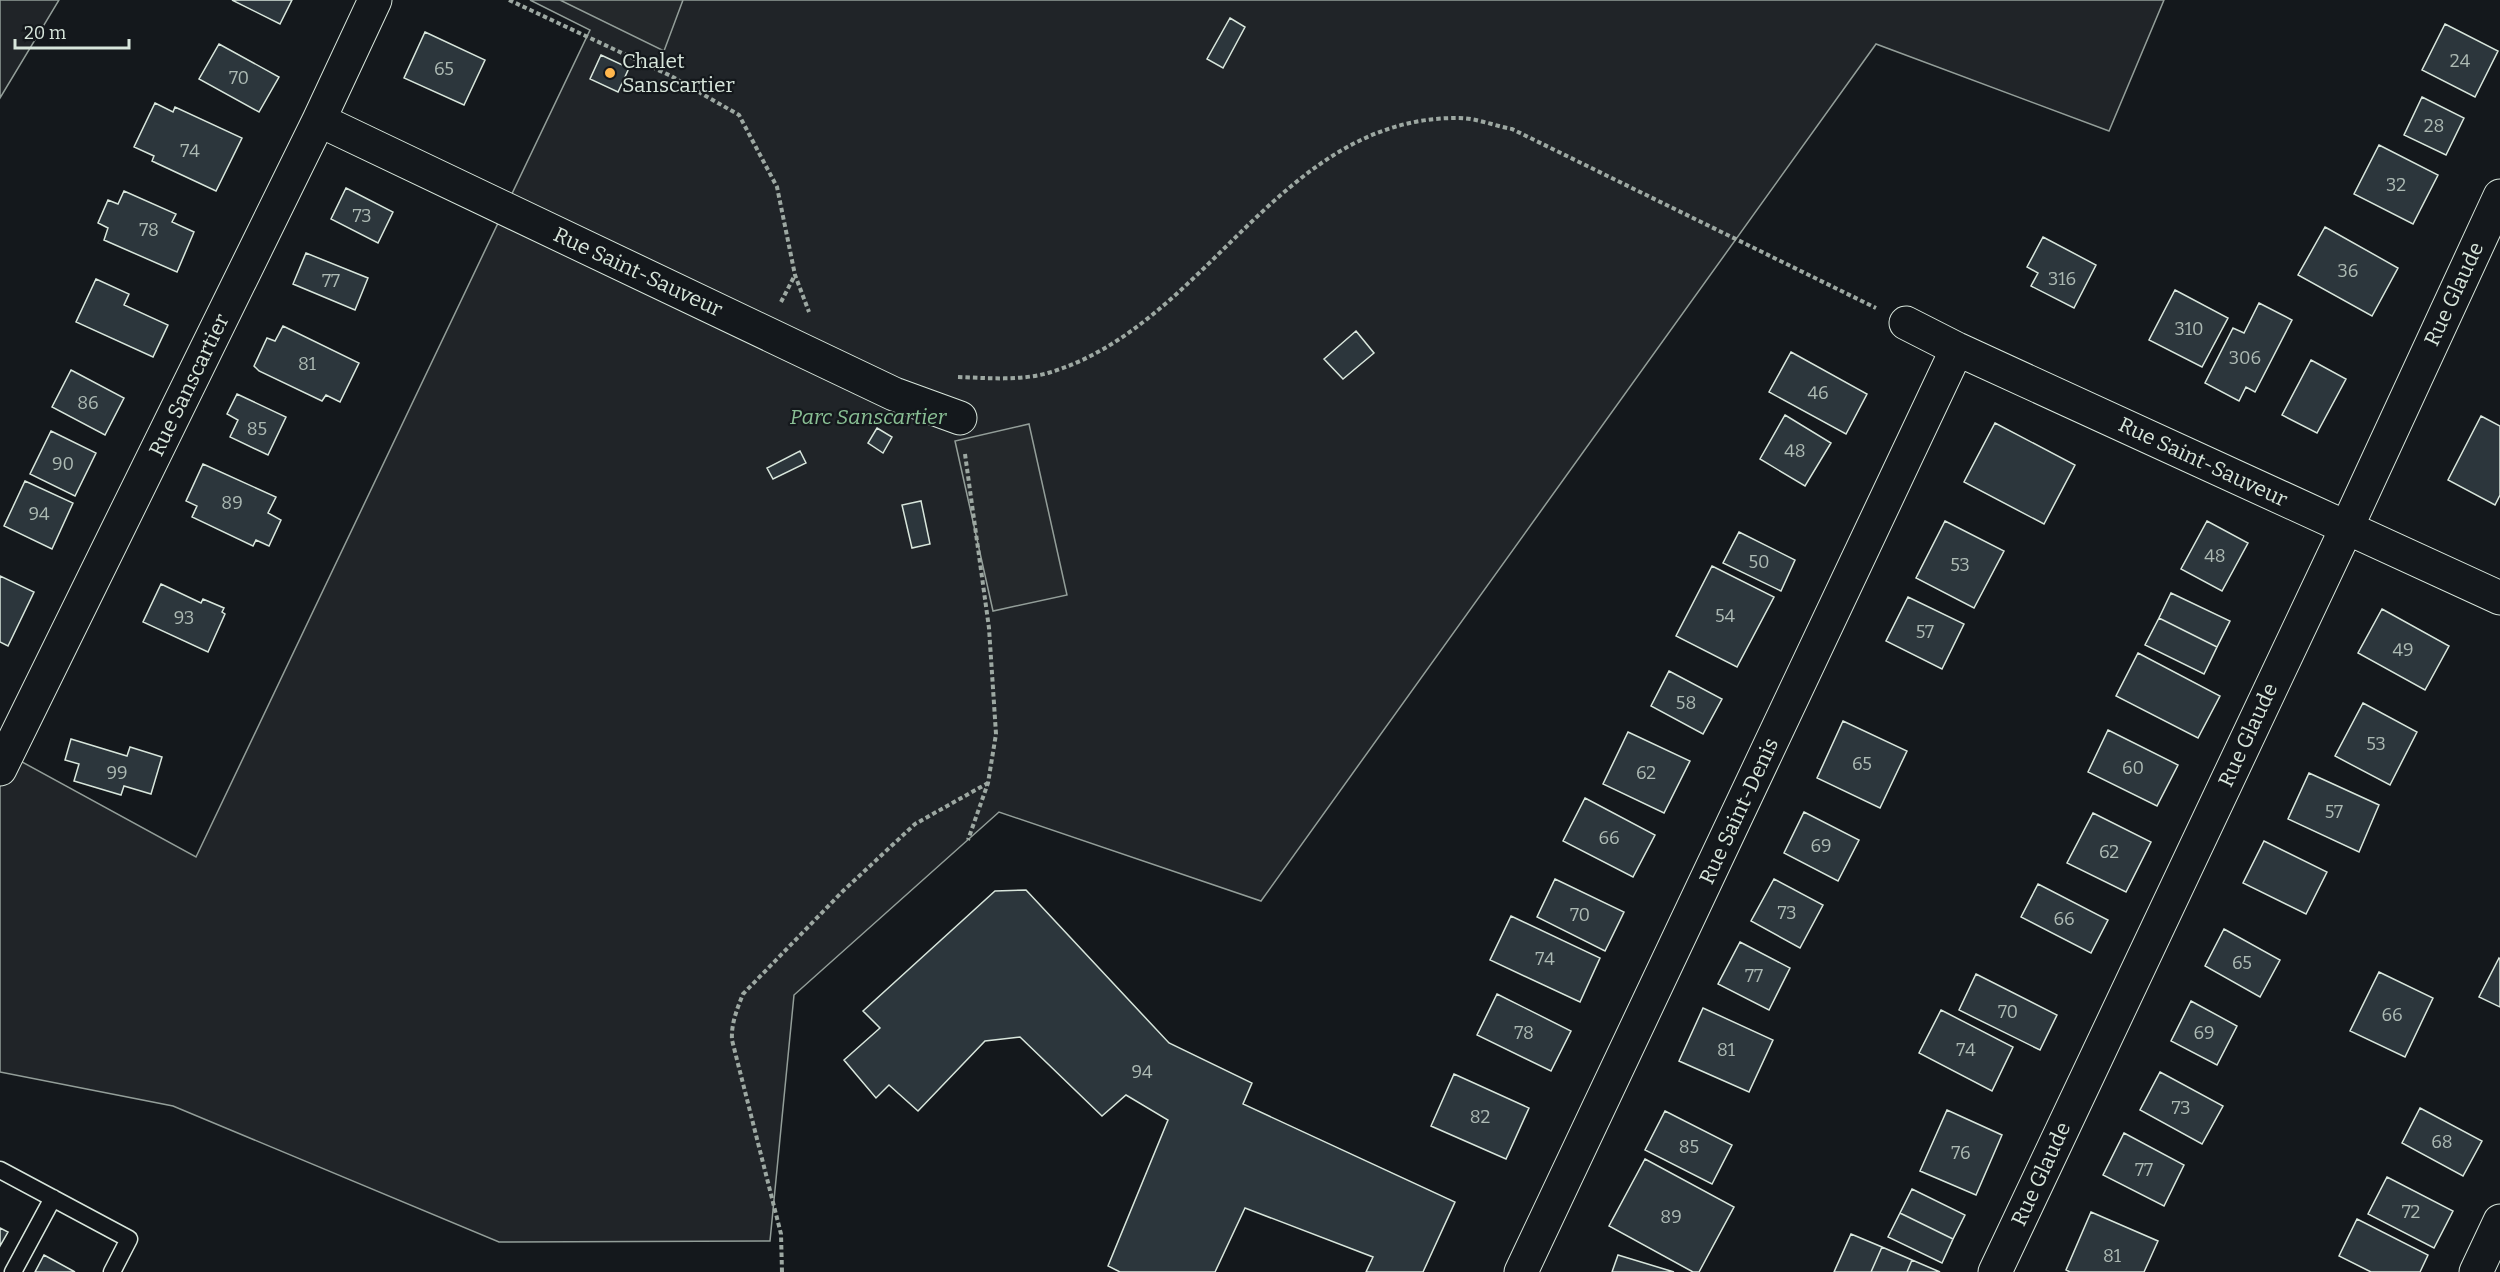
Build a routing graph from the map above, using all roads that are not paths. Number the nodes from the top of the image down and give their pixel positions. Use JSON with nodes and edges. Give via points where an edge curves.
{"nodes":[{"id":1,"x":375,"y":0,"type":"edge"},
{"id":2,"x":319,"y":120,"type":"junction"},
{"id":3,"x":2500,"y":196,"type":"edge"},
{"id":4,"x":1906,"y":323,"type":"road end"},
{"id":5,"x":1957,"y":349,"type":"junction"},
{"id":6,"x":960,"y":418,"type":"road end"},
{"id":7,"x":2347,"y":527,"type":"junction"},
{"id":8,"x":2500,"y":598,"type":"edge"},
{"id":9,"x":8,"y":734,"type":"edge"},
{"id":10,"x":0,"y":770,"type":"edge"},
{"id":11,"x":0,"y":1170,"type":"edge"},
{"id":12,"x":53,"y":1198,"type":"junction"},
{"id":13,"x":2500,"y":1221,"type":"edge"},
{"id":14,"x":13,"y":1272,"type":"edge"},
{"id":15,"x":112,"y":1272,"type":"edge"},
{"id":16,"x":1521,"y":1272,"type":"edge"},
{"id":17,"x":1995,"y":1272,"type":"edge"},
{"id":18,"x":2476,"y":1272,"type":"edge"}],
"edges":[{"from":1,"to":2,"type":"street","name":"Rue Sanscartier"},
{"from":2,"to":6,"type":"street","name":"Rue Saint-Sauveur","via":[[894,393]]},
{"from":2,"to":9,"type":"street","name":"Rue Sanscartier"},
{"from":3,"to":7,"type":"street","name":"Rue Glaude"},
{"from":4,"to":5,"type":"street","name":"Rue Saint-Sauveur"},
{"from":5,"to":7,"type":"street","name":"Rue Saint-Sauveur"},
{"from":5,"to":16,"type":"street","name":"Rue Saint-Denis"},
{"from":7,"to":8,"type":"street","name":"Rue Saint-Sauveur"},
{"from":7,"to":17,"type":"street","name":"Rue Glaude"},
{"from":9,"to":10,"type":"street","name":"Rue Sanscartier"},
{"from":11,"to":12,"type":"lane"},
{"from":12,"to":14,"type":"lane"},
{"from":12,"to":15,"type":"lane","via":[[129,1239]]},
{"from":13,"to":18,"type":"street"}]}
